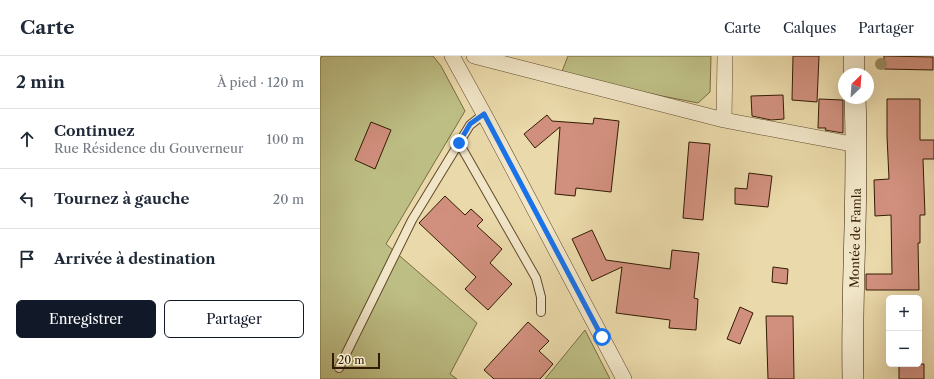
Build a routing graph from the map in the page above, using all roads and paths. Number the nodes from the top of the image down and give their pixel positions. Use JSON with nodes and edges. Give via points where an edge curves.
{"nodes":[{"id":1,"x":452,"y":56,"type":"edge"},
{"id":2,"x":474,"y":56,"type":"edge"},
{"id":3,"x":725,"y":56,"type":"edge"},
{"id":4,"x":854,"y":56,"type":"edge"},
{"id":5,"x":854,"y":68,"type":"edge"},
{"id":6,"x":855,"y":104,"type":"edge"},
{"id":7,"x":484,"y":114,"type":"junction"},
{"id":8,"x":724,"y":120,"type":"junction"},
{"id":9,"x":459,"y":143,"type":"junction"},
{"id":10,"x":857,"y":145,"type":"junction"},
{"id":11,"x":541,"y":312,"type":"dead end"},
{"id":12,"x":339,"y":368,"type":"dead end"},
{"id":13,"x":624,"y":379,"type":"edge"},
{"id":14,"x":853,"y":379,"type":"edge"}],
"edges":[{"from":1,"to":7,"type":"street"},
{"from":2,"to":8,"type":"street"},
{"from":3,"to":8,"type":"street"},
{"from":4,"to":5,"type":"street"},
{"from":6,"to":10,"type":"street","name":"Montée de Famla"},
{"from":7,"to":9,"type":"lane","via":[[470,124]]},
{"from":7,"to":13,"type":"street"},
{"from":8,"to":10,"type":"street"},
{"from":9,"to":11,"type":"lane","via":[[536,278],[541,297]]},
{"from":9,"to":12,"type":"lane","via":[[412,220]]},
{"from":10,"to":14,"type":"street","name":"Montée de Famla"}]}
